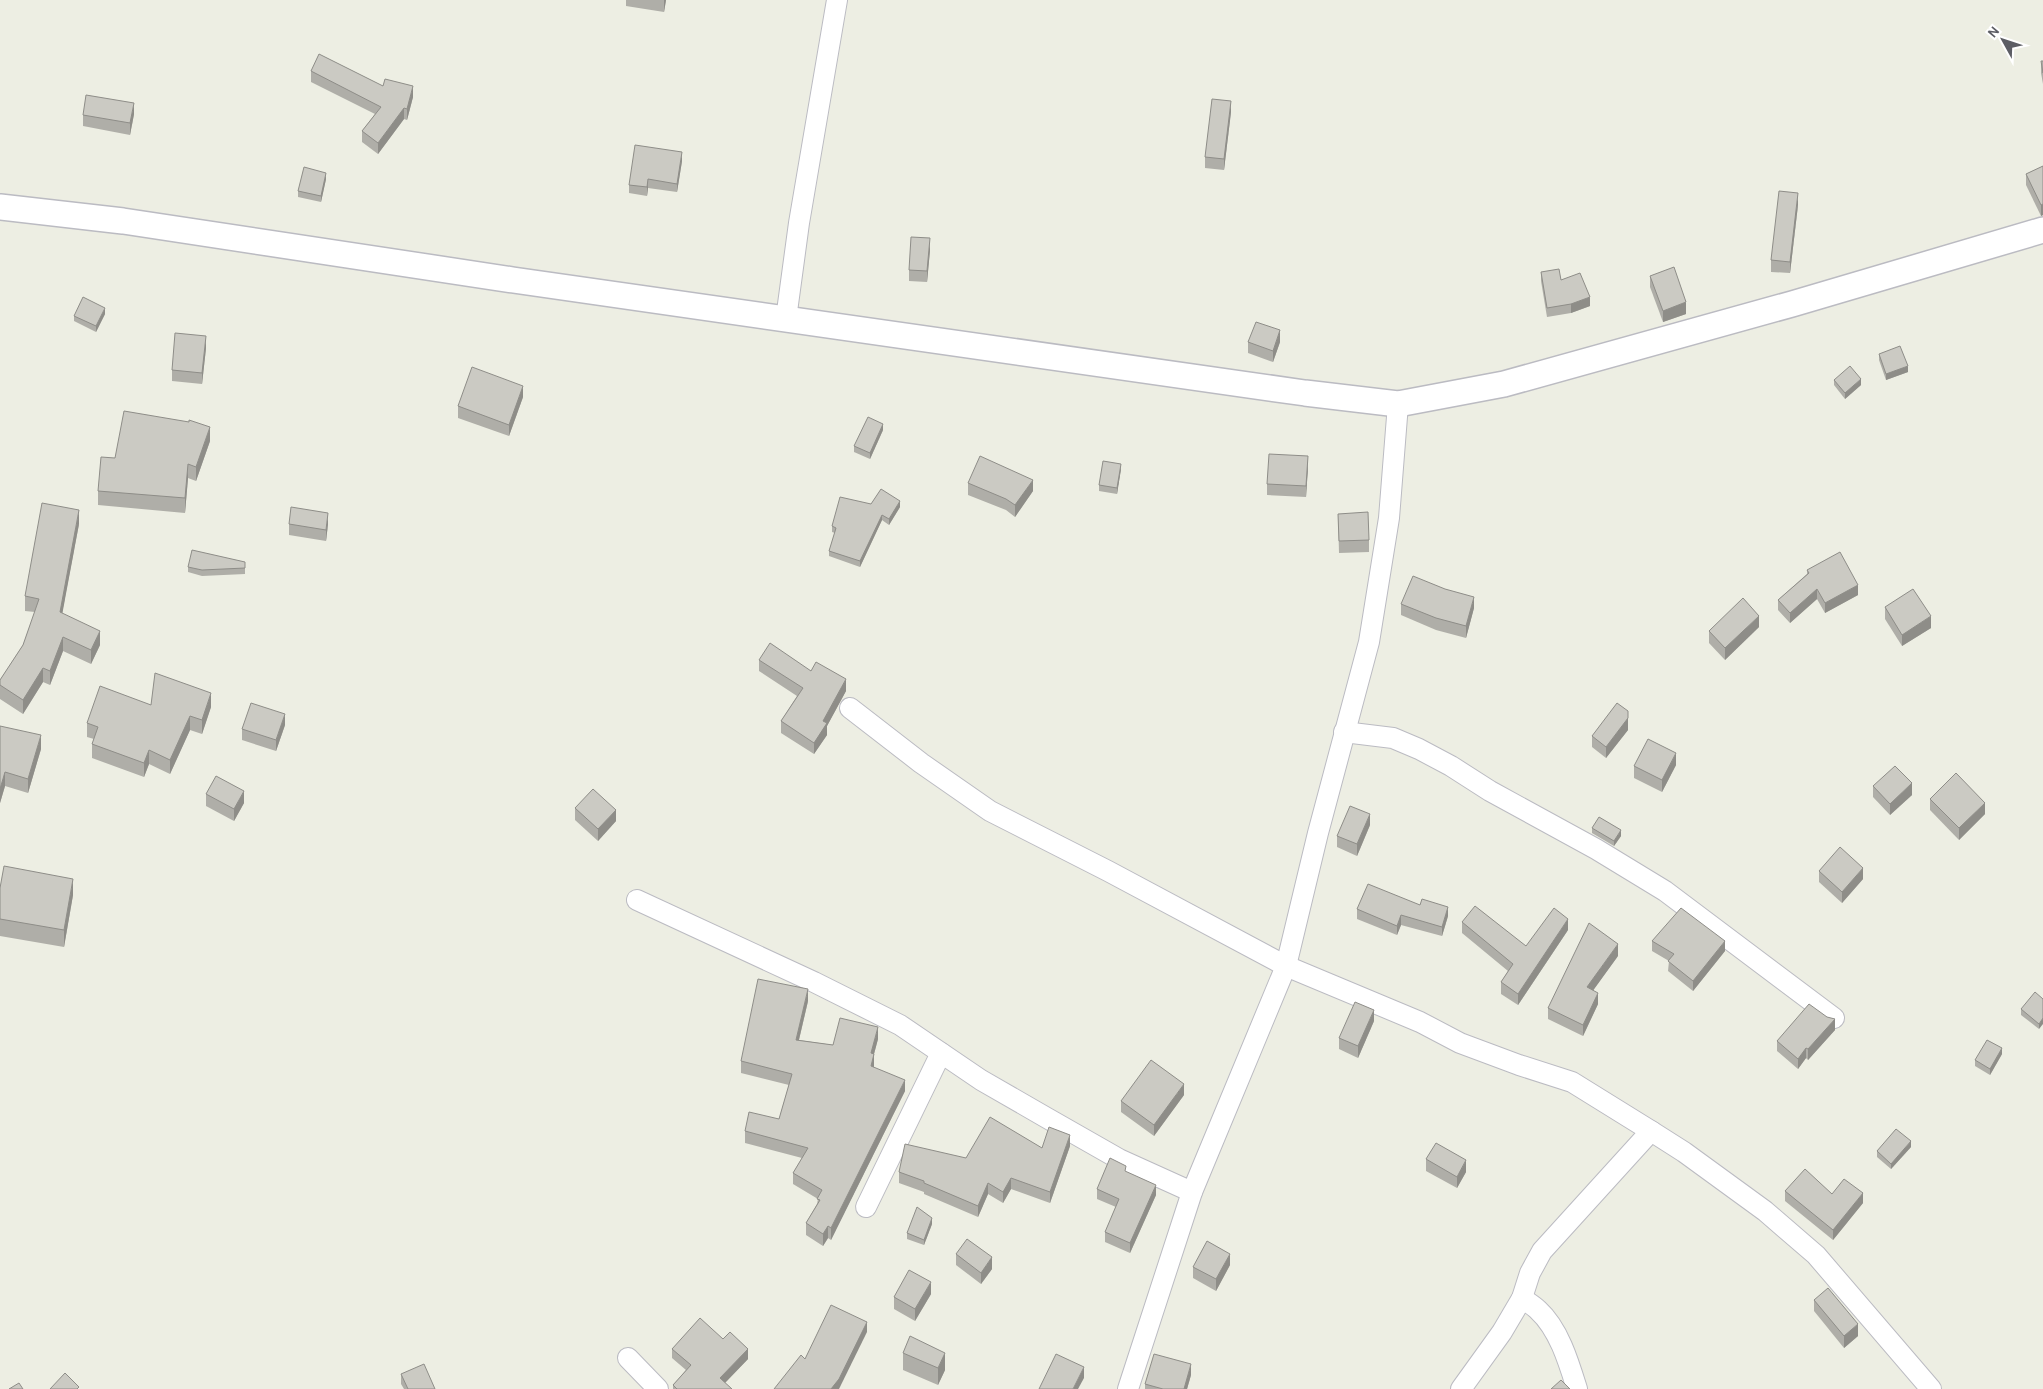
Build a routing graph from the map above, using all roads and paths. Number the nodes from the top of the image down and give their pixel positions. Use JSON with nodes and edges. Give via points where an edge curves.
{"nodes":[{"id":1,"x":837,"y":0,"type":"edge"},
{"id":2,"x":0,"y":207,"type":"edge"},
{"id":3,"x":2043,"y":230,"type":"edge"},
{"id":4,"x":786,"y":319,"type":"junction"},
{"id":5,"x":1398,"y":404,"type":"junction"},
{"id":6,"x":850,"y":708,"type":"dead end"},
{"id":7,"x":1344,"y":732,"type":"junction"},
{"id":8,"x":637,"y":900,"type":"dead end"},
{"id":9,"x":1286,"y":966,"type":"junction"},
{"id":10,"x":1834,"y":1018,"type":"edge"},
{"id":11,"x":941,"y":1053,"type":"junction"},
{"id":12,"x":1652,"y":1131,"type":"junction"},
{"id":13,"x":1192,"y":1192,"type":"junction"},
{"id":14,"x":866,"y":1207,"type":"dead end"},
{"id":15,"x":1522,"y":1298,"type":"junction"},
{"id":16,"x":628,"y":1358,"type":"dead end"},
{"id":17,"x":658,"y":1389,"type":"edge"},
{"id":18,"x":1128,"y":1389,"type":"edge"},
{"id":19,"x":1461,"y":1389,"type":"edge"},
{"id":20,"x":1577,"y":1389,"type":"edge"},
{"id":21,"x":1931,"y":1389,"type":"edge"}],
"edges":[{"from":1,"to":4,"type":"street"},
{"from":2,"to":4,"type":"street","via":[[123,221]]},
{"from":3,"to":5,"type":"street","via":[[1504,384]]},
{"from":4,"to":5,"type":"street"},
{"from":5,"to":7,"type":"street","via":[[1389,518],[1369,642]]},
{"from":6,"to":9,"type":"street","via":[[990,811]]},
{"from":7,"to":9,"type":"street"},
{"from":7,"to":10,"type":"street","via":[[1393,738],[1419,749],[1596,849],[1666,891]]},
{"from":8,"to":11,"type":"street","via":[[891,1020]]},
{"from":9,"to":12,"type":"street","via":[[1420,1022],[1460,1043],[1572,1082]]},
{"from":9,"to":13,"type":"street"},
{"from":11,"to":13,"type":"street","via":[[981,1080],[1119,1159]]},
{"from":11,"to":14,"type":"street"},
{"from":12,"to":15,"type":"street","via":[[1542,1251],[1530,1272]]},
{"from":12,"to":21,"type":"street","via":[[1765,1211],[1816,1255]]},
{"from":13,"to":18,"type":"street"},
{"from":15,"to":19,"type":"street"},
{"from":15,"to":20,"type":"street","via":[[1552,1327]]},
{"from":16,"to":17,"type":"street"}]}
